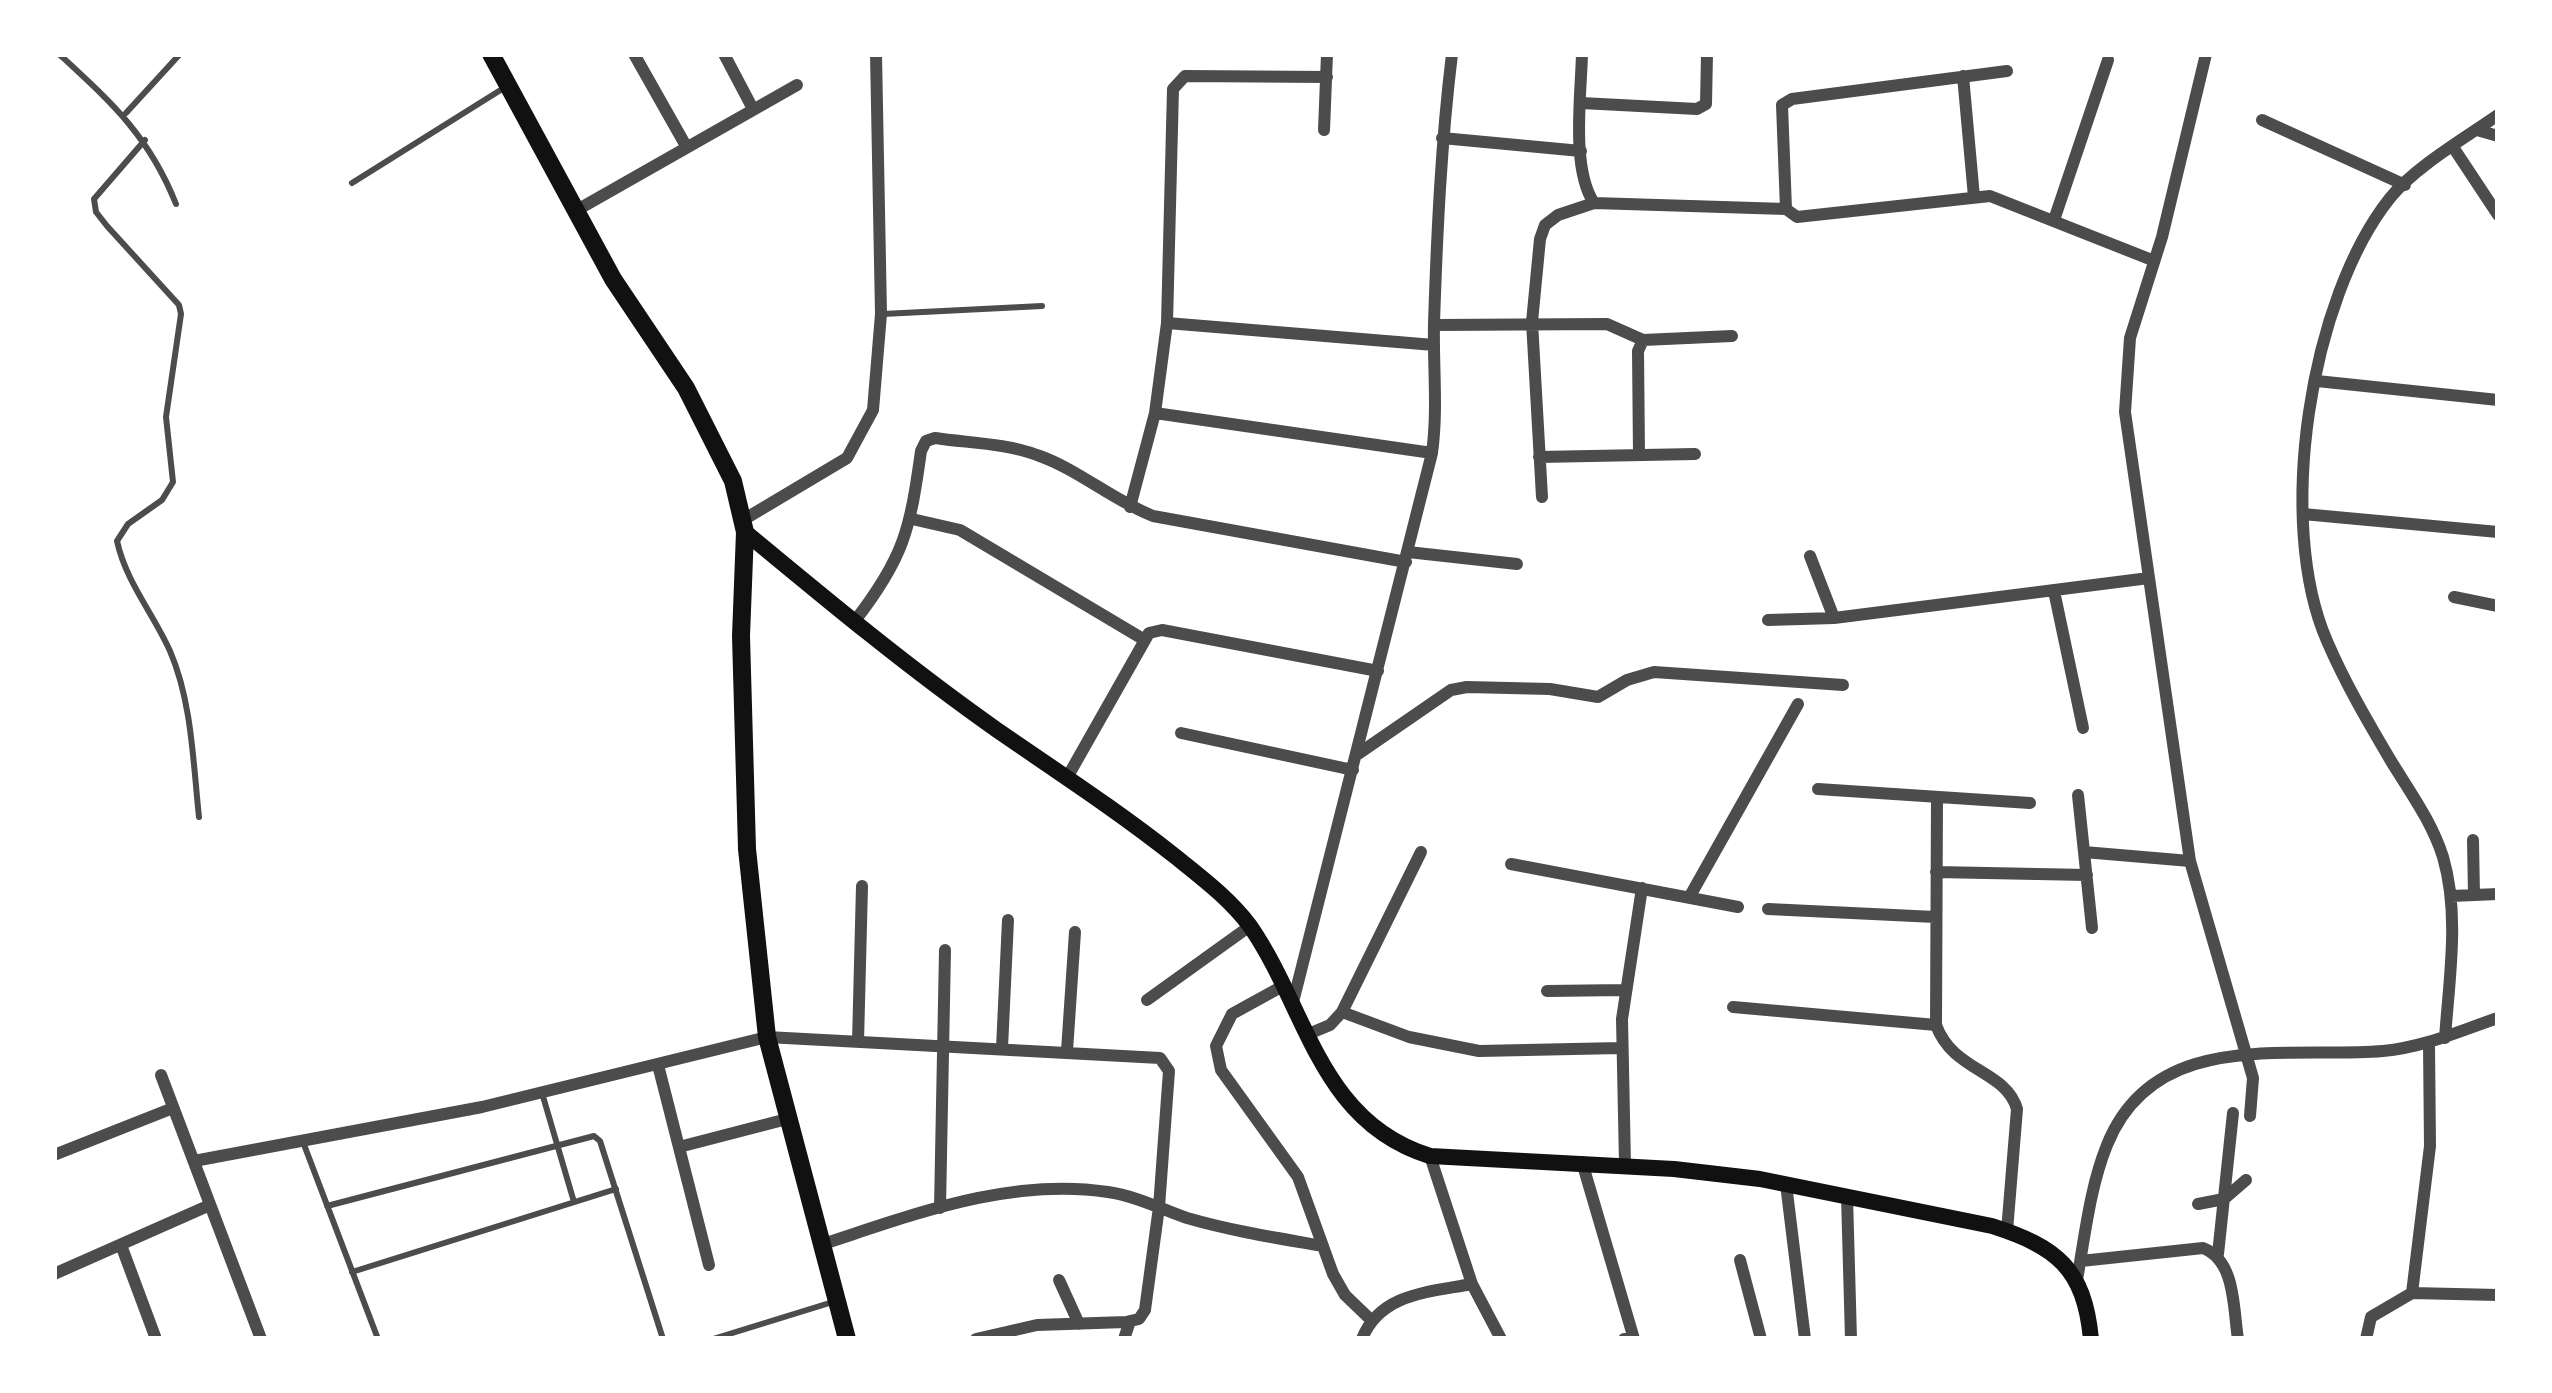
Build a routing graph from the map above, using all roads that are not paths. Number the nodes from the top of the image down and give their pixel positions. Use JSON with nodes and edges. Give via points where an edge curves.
{"nodes":[{"id":1,"x":59,"y":54,"type":"edge"},
{"id":2,"x":180,"y":54,"type":"edge"},
{"id":3,"x":491,"y":54,"type":"edge"},
{"id":4,"x":634,"y":54,"type":"edge"},
{"id":5,"x":724,"y":54,"type":"edge"},
{"id":6,"x":876,"y":54,"type":"edge"},
{"id":7,"x":1327,"y":54,"type":"edge"},
{"id":8,"x":1452,"y":54,"type":"edge"},
{"id":9,"x":1582,"y":54,"type":"edge"},
{"id":10,"x":1707,"y":54,"type":"edge"},
{"id":11,"x":2206,"y":54,"type":"edge"},
{"id":12,"x":2108,"y":60,"type":"dead end"},
{"id":13,"x":2007,"y":71,"type":"dead end"},
{"id":14,"x":1963,"y":76,"type":"junction"},
{"id":15,"x":1327,"y":77,"type":"junction"},
{"id":16,"x":508,"y":85,"type":"junction"},
{"id":17,"x":797,"y":85,"type":"dead end"},
{"id":18,"x":1581,"y":103,"type":"junction"},
{"id":19,"x":752,"y":109,"type":"junction"},
{"id":20,"x":125,"y":115,"type":"junction"},
{"id":21,"x":2498,"y":115,"type":"edge"},
{"id":22,"x":2262,"y":120,"type":"dead end"},
{"id":23,"x":1324,"y":130,"type":"dead end"},
{"id":24,"x":2477,"y":130,"type":"junction"},
{"id":25,"x":2498,"y":136,"type":"edge"},
{"id":26,"x":1442,"y":138,"type":"junction"},
{"id":27,"x":145,"y":140,"type":"junction"},
{"id":28,"x":686,"y":146,"type":"junction"},
{"id":29,"x":2453,"y":147,"type":"junction"},
{"id":30,"x":1581,"y":151,"type":"junction"},
{"id":31,"x":352,"y":183,"type":"dead end"},
{"id":32,"x":2405,"y":184,"type":"junction"},
{"id":33,"x":1974,"y":197,"type":"junction"},
{"id":34,"x":1594,"y":203,"type":"junction"},
{"id":35,"x":176,"y":204,"type":"dead end"},
{"id":36,"x":1786,"y":209,"type":"junction"},
{"id":37,"x":577,"y":210,"type":"junction"},
{"id":38,"x":2498,"y":215,"type":"edge"},
{"id":39,"x":2054,"y":220,"type":"junction"},
{"id":40,"x":2152,"y":260,"type":"junction"},
{"id":41,"x":1042,"y":306,"type":"dead end"},
{"id":42,"x":880,"y":314,"type":"junction"},
{"id":43,"x":1532,"y":322,"type":"junction"},
{"id":44,"x":1167,"y":323,"type":"junction"},
{"id":45,"x":1434,"y":325,"type":"junction"},
{"id":46,"x":1732,"y":336,"type":"dead end"},
{"id":47,"x":1642,"y":340,"type":"junction"},
{"id":48,"x":1434,"y":345,"type":"junction"},
{"id":49,"x":2317,"y":381,"type":"junction"},
{"id":50,"x":2498,"y":400,"type":"edge"},
{"id":51,"x":1155,"y":413,"type":"junction"},
{"id":52,"x":1432,"y":453,"type":"junction"},
{"id":53,"x":1695,"y":454,"type":"dead end"},
{"id":54,"x":1639,"y":455,"type":"junction"},
{"id":55,"x":1539,"y":458,"type":"junction"},
{"id":56,"x":1542,"y":497,"type":"dead end"},
{"id":57,"x":1130,"y":507,"type":"junction"},
{"id":58,"x":2303,"y":514,"type":"junction"},
{"id":59,"x":912,"y":519,"type":"junction"},
{"id":60,"x":744,"y":526,"type":"junction"},
{"id":61,"x":2498,"y":532,"type":"edge"},
{"id":62,"x":1810,"y":556,"type":"dead end"},
{"id":63,"x":1407,"y":557,"type":"junction"},
{"id":64,"x":1517,"y":564,"type":"dead end"},
{"id":65,"x":2149,"y":578,"type":"junction"},
{"id":66,"x":2054,"y":590,"type":"junction"},
{"id":67,"x":2454,"y":597,"type":"dead end"},
{"id":68,"x":2498,"y":606,"type":"edge"},
{"id":69,"x":1834,"y":618,"type":"junction"},
{"id":70,"x":1768,"y":620,"type":"dead end"},
{"id":71,"x":854,"y":622,"type":"junction"},
{"id":72,"x":1143,"y":639,"type":"junction"},
{"id":73,"x":1378,"y":671,"type":"junction"},
{"id":74,"x":1843,"y":685,"type":"dead end"},
{"id":75,"x":1798,"y":704,"type":"dead end"},
{"id":76,"x":2083,"y":728,"type":"dead end"},
{"id":77,"x":1181,"y":734,"type":"dead end"},
{"id":78,"x":1357,"y":754,"type":"junction"},
{"id":79,"x":1353,"y":770,"type":"junction"},
{"id":80,"x":1068,"y":776,"type":"junction"},
{"id":81,"x":1818,"y":789,"type":"dead end"},
{"id":82,"x":2078,"y":795,"type":"dead end"},
{"id":83,"x":1937,"y":797,"type":"junction"},
{"id":84,"x":2030,"y":803,"type":"dead end"},
{"id":85,"x":199,"y":817,"type":"dead end"},
{"id":86,"x":2473,"y":840,"type":"dead end"},
{"id":87,"x":1421,"y":852,"type":"dead end"},
{"id":88,"x":2084,"y":852,"type":"junction"},
{"id":89,"x":2190,"y":861,"type":"junction"},
{"id":90,"x":1511,"y":864,"type":"dead end"},
{"id":91,"x":1936,"y":872,"type":"junction"},
{"id":92,"x":2086,"y":875,"type":"junction"},
{"id":93,"x":862,"y":886,"type":"dead end"},
{"id":94,"x":1642,"y":888,"type":"junction"},
{"id":95,"x":2498,"y":894,"type":"edge"},
{"id":96,"x":2474,"y":895,"type":"junction"},
{"id":97,"x":1690,"y":896,"type":"junction"},
{"id":98,"x":2451,"y":896,"type":"junction"},
{"id":99,"x":1738,"y":907,"type":"dead end"},
{"id":100,"x":1768,"y":909,"type":"dead end"},
{"id":101,"x":1935,"y":917,"type":"junction"},
{"id":102,"x":1008,"y":920,"type":"dead end"},
{"id":103,"x":1250,"y":926,"type":"junction"},
{"id":104,"x":2092,"y":928,"type":"dead end"},
{"id":105,"x":1075,"y":932,"type":"dead end"},
{"id":106,"x":945,"y":950,"type":"dead end"},
{"id":107,"x":1281,"y":987,"type":"junction"},
{"id":108,"x":1624,"y":990,"type":"junction"},
{"id":109,"x":1547,"y":991,"type":"dead end"},
{"id":110,"x":1147,"y":1000,"type":"dead end"},
{"id":111,"x":1733,"y":1006,"type":"dead end"},
{"id":112,"x":1292,"y":1008,"type":"junction"},
{"id":113,"x":1342,"y":1012,"type":"junction"},
{"id":114,"x":2498,"y":1018,"type":"edge"},
{"id":115,"x":1936,"y":1025,"type":"junction"},
{"id":116,"x":1306,"y":1035,"type":"junction"},
{"id":117,"x":767,"y":1037,"type":"junction"},
{"id":118,"x":2445,"y":1038,"type":"junction"},
{"id":119,"x":858,"y":1042,"type":"junction"},
{"id":120,"x":2429,"y":1044,"type":"junction"},
{"id":121,"x":941,"y":1046,"type":"junction"},
{"id":122,"x":1002,"y":1048,"type":"junction"},
{"id":123,"x":1620,"y":1048,"type":"junction"},
{"id":124,"x":1067,"y":1052,"type":"junction"},
{"id":125,"x":2243,"y":1053,"type":"junction"},
{"id":126,"x":658,"y":1065,"type":"junction"},
{"id":127,"x":161,"y":1075,"type":"dead end"},
{"id":128,"x":542,"y":1093,"type":"junction"},
{"id":129,"x":173,"y":1108,"type":"junction"},
{"id":130,"x":2233,"y":1113,"type":"dead end"},
{"id":131,"x":2250,"y":1116,"type":"dead end"},
{"id":132,"x":787,"y":1119,"type":"junction"},
{"id":133,"x":303,"y":1142,"type":"junction"},
{"id":134,"x":556,"y":1143,"type":"junction"},
{"id":135,"x":679,"y":1147,"type":"junction"},
{"id":136,"x":54,"y":1155,"type":"edge"},
{"id":137,"x":1430,"y":1156,"type":"junction"},
{"id":138,"x":194,"y":1161,"type":"junction"},
{"id":139,"x":1582,"y":1162,"type":"junction"},
{"id":140,"x":1625,"y":1164,"type":"junction"},
{"id":141,"x":2246,"y":1180,"type":"dead end"},
{"id":142,"x":1786,"y":1184,"type":"junction"},
{"id":143,"x":616,"y":1189,"type":"junction"},
{"id":144,"x":1847,"y":1196,"type":"junction"},
{"id":145,"x":2224,"y":1198,"type":"junction"},
{"id":146,"x":574,"y":1202,"type":"junction"},
{"id":147,"x":2198,"y":1204,"type":"dead end"},
{"id":148,"x":210,"y":1205,"type":"junction"},
{"id":149,"x":327,"y":1206,"type":"junction"},
{"id":150,"x":1159,"y":1207,"type":"junction"},
{"id":151,"x":940,"y":1208,"type":"junction"},
{"id":152,"x":2007,"y":1231,"type":"junction"},
{"id":153,"x":121,"y":1245,"type":"junction"},
{"id":154,"x":820,"y":1245,"type":"junction"},
{"id":155,"x":1323,"y":1246,"type":"junction"},
{"id":156,"x":2218,"y":1253,"type":"junction"},
{"id":157,"x":1740,"y":1260,"type":"dead end"},
{"id":158,"x":709,"y":1265,"type":"dead end"},
{"id":159,"x":2079,"y":1270,"type":"junction"},
{"id":160,"x":352,"y":1272,"type":"junction"},
{"id":161,"x":54,"y":1274,"type":"edge"},
{"id":162,"x":1059,"y":1280,"type":"dead end"},
{"id":163,"x":1472,"y":1284,"type":"junction"},
{"id":164,"x":2412,"y":1293,"type":"junction"},
{"id":165,"x":2498,"y":1295,"type":"edge"},
{"id":166,"x":836,"y":1301,"type":"junction"},
{"id":167,"x":1370,"y":1318,"type":"junction"},
{"id":168,"x":1130,"y":1321,"type":"junction"},
{"id":169,"x":1078,"y":1324,"type":"junction"},
{"id":170,"x":1022,"y":1334,"type":"edge"},
{"id":171,"x":156,"y":1339,"type":"edge"},
{"id":172,"x":261,"y":1339,"type":"edge"},
{"id":173,"x":378,"y":1339,"type":"edge"},
{"id":174,"x":663,"y":1339,"type":"edge"},
{"id":175,"x":713,"y":1339,"type":"edge"},
{"id":176,"x":847,"y":1339,"type":"edge"},
{"id":177,"x":976,"y":1339,"type":"edge"},
{"id":178,"x":1124,"y":1339,"type":"edge"},
{"id":179,"x":1362,"y":1339,"type":"edge"},
{"id":180,"x":1501,"y":1339,"type":"edge"},
{"id":181,"x":1624,"y":1339,"type":"edge"},
{"id":182,"x":1760,"y":1339,"type":"edge"},
{"id":183,"x":1805,"y":1339,"type":"edge"},
{"id":184,"x":1851,"y":1339,"type":"edge"},
{"id":185,"x":2092,"y":1339,"type":"edge"},
{"id":186,"x":2238,"y":1339,"type":"edge"},
{"id":187,"x":2366,"y":1339,"type":"edge"}],
"edges":[{"from":1,"to":20,"type":"lane"},
{"from":2,"to":20,"type":"lane"},
{"from":3,"to":16,"type":"main road"},
{"from":4,"to":28,"type":"street"},
{"from":5,"to":19,"type":"street"},
{"from":6,"to":42,"type":"street"},
{"from":7,"to":15,"type":"street"},
{"from":8,"to":26,"type":"street"},
{"from":9,"to":18,"type":"street"},
{"from":10,"to":18,"type":"street","via":[[1708,96],[1697,109]]},
{"from":11,"to":40,"type":"street"},
{"from":12,"to":39,"type":"street"},
{"from":13,"to":14,"type":"street"},
{"from":14,"to":33,"type":"street"},
{"from":14,"to":36,"type":"street","via":[[1782,105]]},
{"from":15,"to":23,"type":"street"},
{"from":15,"to":44,"type":"street","via":[[1178,80]]},
{"from":16,"to":31,"type":"lane"},
{"from":16,"to":37,"type":"main road"},
{"from":17,"to":19,"type":"street"},
{"from":18,"to":30,"type":"street"},
{"from":19,"to":28,"type":"street"},
{"from":20,"to":27,"type":"lane"},
{"from":21,"to":24,"type":"street"},
{"from":22,"to":32,"type":"street"},
{"from":24,"to":25,"type":"street"},
{"from":24,"to":29,"type":"street"},
{"from":26,"to":30,"type":"street"},
{"from":26,"to":45,"type":"street"},
{"from":27,"to":35,"type":"lane"},
{"from":27,"to":85,"type":"lane","via":[[94,199],[96,212],[182,314],[166,417],[173,482],[117,541],[122,567],[180,678]]},
{"from":28,"to":37,"type":"street"},
{"from":29,"to":32,"type":"street"},
{"from":29,"to":38,"type":"street"},
{"from":30,"to":34,"type":"street"},
{"from":32,"to":49,"type":"street","via":[[2362,237],[2328,316]]},
{"from":33,"to":36,"type":"street","via":[[1797,217]]},
{"from":33,"to":39,"type":"street"},
{"from":34,"to":36,"type":"street"},
{"from":34,"to":43,"type":"street","via":[[1545,225]]},
{"from":37,"to":60,"type":"main road","via":[[718,444]]},
{"from":39,"to":40,"type":"street"},
{"from":40,"to":65,"type":"street","via":[[2130,338],[2125,412]]},
{"from":41,"to":42,"type":"lane"},
{"from":42,"to":60,"type":"street","via":[[872,410],[847,458]]},
{"from":43,"to":45,"type":"street"},
{"from":43,"to":47,"type":"street","via":[[1607,324]]},
{"from":43,"to":55,"type":"street"},
{"from":44,"to":48,"type":"street"},
{"from":44,"to":51,"type":"street"},
{"from":45,"to":48,"type":"street"},
{"from":46,"to":47,"type":"street"},
{"from":47,"to":54,"type":"street"},
{"from":48,"to":52,"type":"street"},
{"from":49,"to":50,"type":"street"},
{"from":49,"to":58,"type":"street"},
{"from":51,"to":52,"type":"street"},
{"from":51,"to":57,"type":"street"},
{"from":52,"to":63,"type":"street"},
{"from":53,"to":54,"type":"street"},
{"from":54,"to":55,"type":"street"},
{"from":55,"to":56,"type":"street"},
{"from":57,"to":59,"type":"street","via":[[1020,449],[935,438],[921,451]]},
{"from":57,"to":63,"type":"street"},
{"from":58,"to":61,"type":"street"},
{"from":58,"to":98,"type":"street","via":[[2304,556],[2324,636],[2427,820]]},
{"from":59,"to":71,"type":"street","via":[[887,580]]},
{"from":59,"to":72,"type":"street","via":[[960,530]]},
{"from":60,"to":71,"type":"main road"},
{"from":60,"to":117,"type":"main road","via":[[742,754]]},
{"from":62,"to":69,"type":"street"},
{"from":63,"to":64,"type":"street"},
{"from":63,"to":73,"type":"street"},
{"from":65,"to":66,"type":"street"},
{"from":65,"to":89,"type":"street"},
{"from":66,"to":69,"type":"street"},
{"from":66,"to":76,"type":"street"},
{"from":67,"to":68,"type":"street"},
{"from":69,"to":70,"type":"street"},
{"from":71,"to":80,"type":"main road"},
{"from":72,"to":73,"type":"street","via":[[1162,631]]},
{"from":72,"to":80,"type":"street"},
{"from":73,"to":78,"type":"street"},
{"from":74,"to":78,"type":"street","via":[[1654,672],[1598,697],[1467,687],[1438,695]]},
{"from":75,"to":97,"type":"street"},
{"from":77,"to":79,"type":"street"},
{"from":78,"to":79,"type":"street"},
{"from":79,"to":112,"type":"street"},
{"from":80,"to":103,"type":"main road","via":[[1216,890]]},
{"from":81,"to":83,"type":"street"},
{"from":82,"to":88,"type":"street"},
{"from":83,"to":84,"type":"street"},
{"from":83,"to":91,"type":"street"},
{"from":86,"to":96,"type":"street"},
{"from":87,"to":113,"type":"street"},
{"from":88,"to":89,"type":"street"},
{"from":88,"to":92,"type":"street"},
{"from":89,"to":125,"type":"street"},
{"from":90,"to":94,"type":"street"},
{"from":91,"to":92,"type":"street"},
{"from":91,"to":101,"type":"street"},
{"from":92,"to":104,"type":"street"},
{"from":93,"to":119,"type":"street"},
{"from":94,"to":97,"type":"street"},
{"from":94,"to":108,"type":"street"},
{"from":95,"to":96,"type":"street"},
{"from":96,"to":98,"type":"street"},
{"from":97,"to":99,"type":"street"},
{"from":98,"to":118,"type":"street"},
{"from":100,"to":101,"type":"street"},
{"from":101,"to":115,"type":"street"},
{"from":102,"to":122,"type":"street"},
{"from":103,"to":107,"type":"main road"},
{"from":103,"to":110,"type":"street"},
{"from":105,"to":124,"type":"street"},
{"from":106,"to":121,"type":"street"},
{"from":107,"to":112,"type":"main road"},
{"from":107,"to":155,"type":"street","via":[[1232,1014],[1216,1046],[1221,1070],[1298,1177]]},
{"from":108,"to":109,"type":"street"},
{"from":108,"to":123,"type":"street"},
{"from":111,"to":115,"type":"street"},
{"from":112,"to":116,"type":"main road"},
{"from":113,"to":116,"type":"street"},
{"from":113,"to":123,"type":"street","via":[[1478,1052]]},
{"from":114,"to":118,"type":"street"},
{"from":115,"to":152,"type":"street","via":[[1954,1056],[2013,1096]]},
{"from":116,"to":137,"type":"main road","via":[[1358,1113],[1399,1146]]},
{"from":117,"to":119,"type":"street"},
{"from":117,"to":126,"type":"street"},
{"from":117,"to":132,"type":"main road"},
{"from":118,"to":120,"type":"street"},
{"from":119,"to":121,"type":"street"},
{"from":120,"to":125,"type":"street"},
{"from":120,"to":164,"type":"street","via":[[2430,1146]]},
{"from":121,"to":122,"type":"street"},
{"from":121,"to":151,"type":"street"},
{"from":122,"to":124,"type":"street"},
{"from":123,"to":140,"type":"street"},
{"from":124,"to":150,"type":"street","via":[[1166,1061]]},
{"from":125,"to":131,"type":"street","via":[[2253,1078]]},
{"from":125,"to":159,"type":"street","via":[[2174,1073],[2138,1097],[2108,1142]]},
{"from":126,"to":128,"type":"street"},
{"from":126,"to":135,"type":"street"},
{"from":127,"to":129,"type":"street"},
{"from":128,"to":133,"type":"street"},
{"from":128,"to":134,"type":"lane"},
{"from":129,"to":136,"type":"street"},
{"from":129,"to":138,"type":"street"},
{"from":130,"to":145,"type":"street"},
{"from":132,"to":135,"type":"street"},
{"from":132,"to":154,"type":"main road"},
{"from":133,"to":138,"type":"street"},
{"from":133,"to":149,"type":"lane"},
{"from":134,"to":143,"type":"lane","via":[[594,1136]]},
{"from":134,"to":146,"type":"lane"},
{"from":134,"to":149,"type":"lane"},
{"from":135,"to":158,"type":"street"},
{"from":137,"to":139,"type":"main road"},
{"from":137,"to":163,"type":"street"},
{"from":138,"to":148,"type":"street"},
{"from":139,"to":140,"type":"main road"},
{"from":139,"to":181,"type":"street","via":[[1634,1339]]},
{"from":140,"to":142,"type":"main road"},
{"from":141,"to":145,"type":"street"},
{"from":142,"to":144,"type":"main road"},
{"from":142,"to":183,"type":"street"},
{"from":143,"to":146,"type":"lane"},
{"from":143,"to":174,"type":"lane"},
{"from":144,"to":152,"type":"main road"},
{"from":144,"to":184,"type":"street"},
{"from":145,"to":147,"type":"street"},
{"from":145,"to":156,"type":"street"},
{"from":146,"to":160,"type":"lane"},
{"from":148,"to":153,"type":"street"},
{"from":148,"to":172,"type":"street"},
{"from":149,"to":160,"type":"lane"},
{"from":150,"to":151,"type":"street","via":[[1071,1188]]},
{"from":150,"to":155,"type":"street"},
{"from":150,"to":168,"type":"street","via":[[1145,1310]]},
{"from":151,"to":154,"type":"street"},
{"from":152,"to":159,"type":"main road"},
{"from":153,"to":161,"type":"street"},
{"from":153,"to":171,"type":"street"},
{"from":154,"to":166,"type":"main road"},
{"from":155,"to":167,"type":"street","via":[[1345,1295]]},
{"from":156,"to":159,"type":"street","via":[[2204,1247]]},
{"from":156,"to":186,"type":"street"},
{"from":157,"to":182,"type":"street"},
{"from":159,"to":185,"type":"main road"},
{"from":160,"to":173,"type":"lane"},
{"from":162,"to":169,"type":"street"},
{"from":163,"to":167,"type":"street","via":[[1418,1294]]},
{"from":163,"to":180,"type":"street"},
{"from":164,"to":165,"type":"street"},
{"from":164,"to":187,"type":"street","via":[[2371,1317]]},
{"from":166,"to":175,"type":"lane"},
{"from":166,"to":176,"type":"main road"},
{"from":167,"to":179,"type":"street"},
{"from":168,"to":169,"type":"street"},
{"from":168,"to":178,"type":"street"},
{"from":169,"to":170,"type":"street"},
{"from":170,"to":177,"type":"street"}]}
